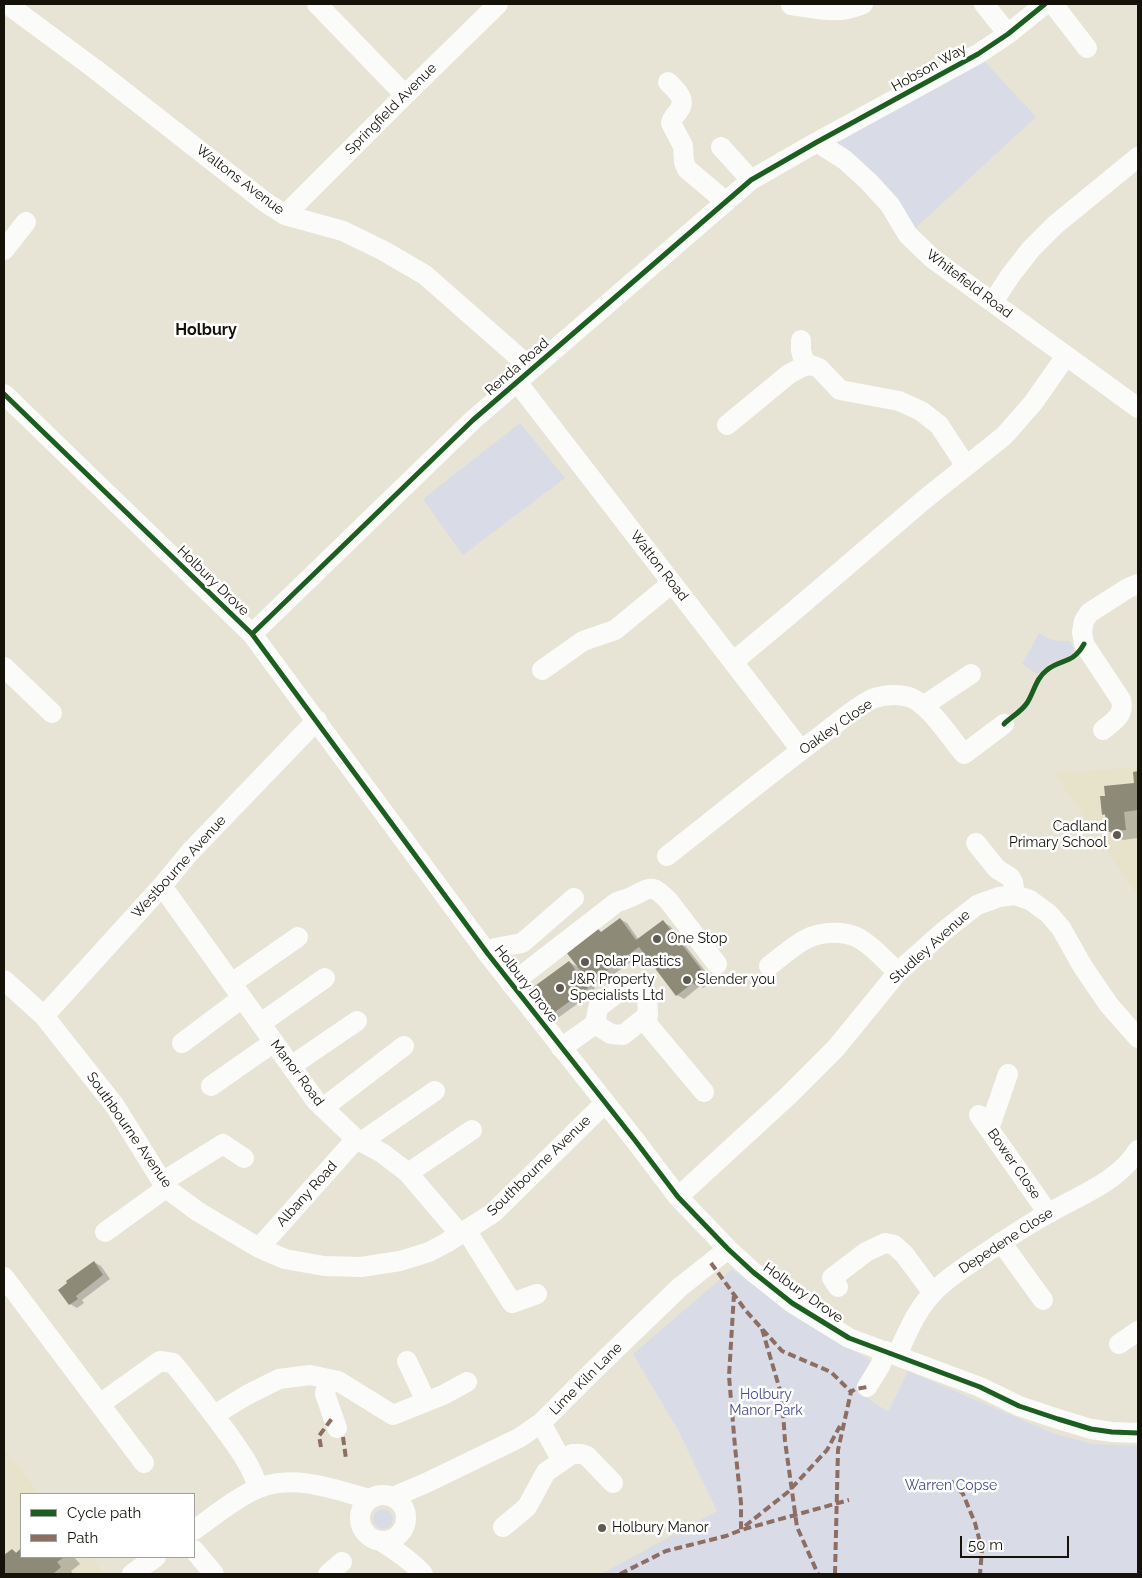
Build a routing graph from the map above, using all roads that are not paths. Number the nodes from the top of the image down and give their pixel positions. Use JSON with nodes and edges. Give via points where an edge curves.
{"nodes":[{"id":1,"x":7,"y":4,"type":"edge"},
{"id":2,"x":318,"y":4,"type":"edge"},
{"id":3,"x":498,"y":4,"type":"edge"},
{"id":4,"x":863,"y":4,"type":"edge"},
{"id":5,"x":984,"y":4,"type":"edge"},
{"id":6,"x":1045,"y":4,"type":"edge"},
{"id":7,"x":1053,"y":4,"type":"edge"},
{"id":8,"x":791,"y":6,"type":"dead end"},
{"id":9,"x":1008,"y":34,"type":"junction"},
{"id":10,"x":1087,"y":48,"type":"dead end"},
{"id":11,"x":668,"y":82,"type":"dead end"},
{"id":12,"x":404,"y":95,"type":"junction"},
{"id":13,"x":817,"y":142,"type":"junction"},
{"id":14,"x":721,"y":147,"type":"dead end"},
{"id":15,"x":1138,"y":157,"type":"edge"},
{"id":16,"x":751,"y":180,"type":"junction"},
{"id":17,"x":726,"y":202,"type":"junction"},
{"id":18,"x":285,"y":215,"type":"junction"},
{"id":19,"x":26,"y":222,"type":"dead end"},
{"id":20,"x":4,"y":250,"type":"edge"},
{"id":21,"x":993,"y":302,"type":"junction"},
{"id":22,"x":801,"y":340,"type":"dead end"},
{"id":23,"x":1066,"y":356,"type":"junction"},
{"id":24,"x":805,"y":366,"type":"junction"},
{"id":25,"x":524,"y":376,"type":"junction"},
{"id":26,"x":4,"y":394,"type":"edge"},
{"id":27,"x":1138,"y":408,"type":"edge"},
{"id":28,"x":727,"y":425,"type":"dead end"},
{"id":29,"x":966,"y":466,"type":"junction"},
{"id":30,"x":672,"y":584,"type":"junction"},
{"id":31,"x":1138,"y":584,"type":"edge"},
{"id":32,"x":252,"y":634,"type":"junction"},
{"id":33,"x":733,"y":662,"type":"junction"},
{"id":34,"x":4,"y":666,"type":"edge"},
{"id":35,"x":542,"y":670,"type":"dead end"},
{"id":36,"x":971,"y":674,"type":"dead end"},
{"id":37,"x":924,"y":706,"type":"junction"},
{"id":38,"x":52,"y":713,"type":"dead end"},
{"id":39,"x":317,"y":720,"type":"junction"},
{"id":40,"x":1004,"y":724,"type":"dead end"},
{"id":41,"x":1103,"y":730,"type":"dead end"},
{"id":42,"x":801,"y":750,"type":"junction"},
{"id":43,"x":976,"y":843,"type":"dead end"},
{"id":44,"x":667,"y":856,"type":"dead end"},
{"id":45,"x":162,"y":886,"type":"junction"},
{"id":46,"x":1014,"y":895,"type":"junction"},
{"id":47,"x":574,"y":898,"type":"dead end"},
{"id":48,"x":298,"y":937,"type":"dead end"},
{"id":49,"x":488,"y":954,"type":"junction"},
{"id":50,"x":716,"y":964,"type":"dead end"},
{"id":51,"x":769,"y":966,"type":"dead end"},
{"id":52,"x":898,"y":972,"type":"junction"},
{"id":53,"x":324,"y":978,"type":"dead end"},
{"id":54,"x":4,"y":980,"type":"edge"},
{"id":55,"x":511,"y":984,"type":"junction"},
{"id":56,"x":237,"y":990,"type":"junction"},
{"id":57,"x":44,"y":1016,"type":"junction"},
{"id":58,"x":642,"y":1019,"type":"junction"},
{"id":59,"x":357,"y":1022,"type":"dead end"},
{"id":60,"x":260,"y":1023,"type":"junction"},
{"id":61,"x":595,"y":1024,"type":"junction"},
{"id":62,"x":1138,"y":1038,"type":"edge"},
{"id":63,"x":274,"y":1042,"type":"junction"},
{"id":64,"x":182,"y":1043,"type":"dead end"},
{"id":65,"x":404,"y":1046,"type":"dead end"},
{"id":66,"x":561,"y":1048,"type":"junction"},
{"id":67,"x":291,"y":1066,"type":"junction"},
{"id":68,"x":1008,"y":1074,"type":"dead end"},
{"id":69,"x":211,"y":1086,"type":"dead end"},
{"id":70,"x":435,"y":1091,"type":"dead end"},
{"id":71,"x":704,"y":1092,"type":"dead end"},
{"id":72,"x":605,"y":1103,"type":"junction"},
{"id":73,"x":323,"y":1108,"type":"junction"},
{"id":74,"x":472,"y":1130,"type":"dead end"},
{"id":75,"x":359,"y":1140,"type":"junction"},
{"id":76,"x":1138,"y":1150,"type":"edge"},
{"id":77,"x":244,"y":1158,"type":"dead end"},
{"id":78,"x":408,"y":1173,"type":"junction"},
{"id":79,"x":164,"y":1185,"type":"junction"},
{"id":80,"x":678,"y":1197,"type":"junction"},
{"id":81,"x":1048,"y":1214,"type":"junction"},
{"id":82,"x":105,"y":1232,"type":"dead end"},
{"id":83,"x":463,"y":1232,"type":"junction"},
{"id":84,"x":1001,"y":1242,"type":"junction"},
{"id":85,"x":259,"y":1248,"type":"junction"},
{"id":86,"x":728,"y":1249,"type":"junction"},
{"id":87,"x":4,"y":1277,"type":"edge"},
{"id":88,"x":838,"y":1287,"type":"dead end"},
{"id":89,"x":933,"y":1293,"type":"junction"},
{"id":90,"x":537,"y":1294,"type":"dead end"},
{"id":91,"x":1043,"y":1300,"type":"dead end"},
{"id":92,"x":1138,"y":1331,"type":"edge"},
{"id":93,"x":1119,"y":1344,"type":"dead end"},
{"id":94,"x":891,"y":1353,"type":"junction"},
{"id":95,"x":407,"y":1361,"type":"dead end"},
{"id":96,"x":328,"y":1379,"type":"junction"},
{"id":97,"x":467,"y":1382,"type":"dead end"},
{"id":98,"x":867,"y":1387,"type":"dead end"},
{"id":99,"x":426,"y":1401,"type":"junction"},
{"id":100,"x":100,"y":1404,"type":"junction"},
{"id":101,"x":214,"y":1415,"type":"junction"},
{"id":102,"x":541,"y":1423,"type":"junction"},
{"id":103,"x":337,"y":1428,"type":"dead end"},
{"id":104,"x":1138,"y":1433,"type":"edge"},
{"id":105,"x":562,"y":1461,"type":"junction"},
{"id":106,"x":144,"y":1463,"type":"dead end"},
{"id":107,"x":426,"y":1483,"type":"junction"},
{"id":108,"x":613,"y":1483,"type":"dead end"},
{"id":109,"x":258,"y":1488,"type":"junction"},
{"id":110,"x":393,"y":1497,"type":"junction"},
{"id":111,"x":365,"y":1505,"type":"junction"},
{"id":112,"x":404,"y":1522,"type":"junction"},
{"id":113,"x":503,"y":1527,"type":"dead end"},
{"id":114,"x":195,"y":1529,"type":"edge"},
{"id":115,"x":382,"y":1542,"type":"junction"},
{"id":116,"x":195,"y":1551,"type":"edge"},
{"id":117,"x":155,"y":1558,"type":"edge"},
{"id":118,"x":419,"y":1570,"type":"edge"},
{"id":119,"x":132,"y":1574,"type":"edge"},
{"id":120,"x":214,"y":1574,"type":"edge"}],
"edges":[{"from":1,"to":18,"type":"street","name":"Waltons Avenue"},
{"from":2,"to":12,"type":"street"},
{"from":3,"to":12,"type":"street","name":"Springfield Avenue"},
{"from":4,"to":8,"type":"street","via":[[850,10],[835,11]]},
{"from":5,"to":9,"type":"street"},
{"from":6,"to":9,"type":"street","name":"Hobson Way"},
{"from":7,"to":10,"type":"street"},
{"from":9,"to":13,"type":"street","name":"Hobson Way","via":[[954,68]]},
{"from":11,"to":17,"type":"street","via":[[682,97],[682,104],[671,123],[683,146],[687,169]]},
{"from":12,"to":18,"type":"street","name":"Springfield Avenue"},
{"from":13,"to":16,"type":"street","name":"Renda Road"},
{"from":13,"to":21,"type":"street","name":"Whitefield Road","via":[[870,182],[890,205],[908,235],[934,259]]},
{"from":14,"to":16,"type":"street"},
{"from":15,"to":21,"type":"street","via":[[1055,225],[1031,249]]},
{"from":16,"to":17,"type":"street","name":"Renda Road"},
{"from":17,"to":25,"type":"street","name":"Renda Road"},
{"from":18,"to":25,"type":"street","name":"Waltons Avenue","via":[[343,231],[425,275]]},
{"from":19,"to":20,"type":"street"},
{"from":21,"to":23,"type":"street","name":"Whitefield Road"},
{"from":22,"to":24,"type":"street"},
{"from":23,"to":27,"type":"street","name":"Whitefield Road"},
{"from":23,"to":29,"type":"street","via":[[1033,403],[1004,436]]},
{"from":24,"to":28,"type":"street","via":[[789,374]]},
{"from":24,"to":29,"type":"street","via":[[819,368],[840,390],[899,401],[921,411],[939,425]]},
{"from":25,"to":30,"type":"street","name":"Watton Road"},
{"from":25,"to":32,"type":"street","name":"Renda Road","via":[[473,420]]},
{"from":26,"to":32,"type":"street","name":"Holbury Drove"},
{"from":29,"to":33,"type":"street"},
{"from":30,"to":33,"type":"street","name":"Watton Road"},
{"from":30,"to":35,"type":"street","via":[[615,630],[583,642]]},
{"from":31,"to":41,"type":"street","via":[[1089,613],[1084,621],[1084,644],[1123,708]]},
{"from":32,"to":39,"type":"street","name":"Holbury Drove"},
{"from":33,"to":42,"type":"street","name":"Watton Road"},
{"from":34,"to":38,"type":"street"},
{"from":36,"to":37,"type":"street"},
{"from":37,"to":40,"type":"street","name":"Oakley Close","via":[[964,754]]},
{"from":37,"to":42,"type":"street","name":"Oakley Close","via":[[910,697],[898,695],[871,700]]},
{"from":39,"to":45,"type":"street","name":"Westbourne Avenue","via":[[190,852]]},
{"from":39,"to":49,"type":"street","name":"Holbury Drove"},
{"from":42,"to":44,"type":"street","name":"Oakley Close"},
{"from":43,"to":46,"type":"street","via":[[997,869],[1010,877]]},
{"from":45,"to":56,"type":"street","name":"Manor Road"},
{"from":45,"to":57,"type":"street","name":"Westbourne Avenue"},
{"from":46,"to":52,"type":"street","name":"Studley Avenue","via":[[977,905]]},
{"from":46,"to":62,"type":"street","via":[[1030,900],[1049,914],[1109,1004]]},
{"from":47,"to":49,"type":"street","via":[[522,943],[495,948]]},
{"from":48,"to":56,"type":"street"},
{"from":49,"to":55,"type":"street","name":"Holbury Drove"},
{"from":50,"to":55,"type":"street","via":[[668,900],[653,889],[646,889],[617,902]]},
{"from":51,"to":52,"type":"street","via":[[801,942],[827,932],[847,934],[862,940]]},
{"from":52,"to":80,"type":"street","name":"Studley Avenue","via":[[836,1048]]},
{"from":53,"to":60,"type":"street"},
{"from":54,"to":57,"type":"street","name":"Southbourne Avenue"},
{"from":55,"to":66,"type":"street","name":"Holbury Drove"},
{"from":56,"to":60,"type":"street","name":"Manor Road"},
{"from":56,"to":64,"type":"street"},
{"from":57,"to":79,"type":"street","name":"Southbourne Avenue","via":[[116,1106]]},
{"from":58,"to":61,"type":"street","via":[[623,1035],[611,1034]]},
{"from":58,"to":61,"type":"street","via":[[648,1015],[647,998],[636,985],[626,986],[598,1008]]},
{"from":58,"to":71,"type":"street"},
{"from":59,"to":67,"type":"street"},
{"from":60,"to":63,"type":"street","name":"Manor Road"},
{"from":61,"to":66,"type":"street"},
{"from":63,"to":67,"type":"street","name":"Manor Road"},
{"from":63,"to":69,"type":"street"},
{"from":65,"to":73,"type":"street"},
{"from":66,"to":72,"type":"street","name":"Holbury Drove"},
{"from":67,"to":73,"type":"street","name":"Manor Road"},
{"from":68,"to":81,"type":"street","name":"Bower Close","via":[[984,1122]]},
{"from":70,"to":75,"type":"street","name":"Albany Road"},
{"from":72,"to":80,"type":"street","name":"Holbury Drove"},
{"from":72,"to":83,"type":"street","name":"Southbourne Avenue","via":[[493,1213]]},
{"from":73,"to":75,"type":"street","name":"Manor Road"},
{"from":74,"to":78,"type":"street"},
{"from":75,"to":78,"type":"street","name":"Manor Road"},
{"from":75,"to":85,"type":"street","name":"Albany Road"},
{"from":76,"to":81,"type":"street","name":"Depedene Close","via":[[1104,1184]]},
{"from":77,"to":79,"type":"street","via":[[222,1144]]},
{"from":78,"to":83,"type":"street","name":"Manor Road"},
{"from":79,"to":82,"type":"street"},
{"from":79,"to":85,"type":"street","name":"Southbourne Avenue","via":[[197,1211]]},
{"from":80,"to":86,"type":"street","name":"Holbury Drove"},
{"from":81,"to":84,"type":"street","name":"Depedene Close"},
{"from":83,"to":85,"type":"street","name":"Southbourne Avenue","via":[[429,1252],[400,1261],[361,1267],[324,1266],[285,1259]]},
{"from":83,"to":90,"type":"street","name":"Manor Road","via":[[512,1303]]},
{"from":84,"to":89,"type":"street","name":"Depedene Close"},
{"from":84,"to":91,"type":"street"},
{"from":86,"to":94,"type":"street","name":"Holbury Drove","via":[[792,1303],[849,1338]]},
{"from":86,"to":102,"type":"street","name":"Lime Kiln Lane","via":[[680,1287]]},
{"from":87,"to":100,"type":"street"},
{"from":88,"to":89,"type":"street","via":[[832,1278],[874,1247],[885,1243],[894,1245],[904,1254]]},
{"from":89,"to":94,"type":"street","name":"Depedene Close"},
{"from":92,"to":93,"type":"street"},
{"from":94,"to":98,"type":"street","name":"Depedene Close"},
{"from":94,"to":104,"type":"street","name":"Holbury Drove","via":[[1058,1419],[1091,1429]]},
{"from":95,"to":99,"type":"street"},
{"from":96,"to":99,"type":"street","via":[[338,1381],[393,1415]]},
{"from":96,"to":101,"type":"street","via":[[310,1375],[279,1380]]},
{"from":96,"to":103,"type":"street","via":[[325,1394]]},
{"from":97,"to":99,"type":"street"},
{"from":100,"to":101,"type":"street","via":[[160,1360],[173,1363]]},
{"from":100,"to":106,"type":"street"},
{"from":101,"to":109,"type":"street","via":[[254,1474]]},
{"from":102,"to":105,"type":"street"},
{"from":102,"to":107,"type":"street","name":"Lime Kiln Lane","via":[[519,1438]]},
{"from":105,"to":108,"type":"street","via":[[572,1454],[587,1456]]},
{"from":105,"to":113,"type":"street","via":[[546,1472],[527,1507]]},
{"from":107,"to":110,"type":"street","name":"Lime Kiln Lane"},
{"from":107,"to":112,"type":"street"},
{"from":109,"to":111,"type":"street","via":[[277,1483],[322,1485]]},
{"from":109,"to":114,"type":"street"},
{"from":110,"to":111,"type":"street","via":[[380,1495]]},
{"from":110,"to":112,"type":"street","via":[[399,1501]]},
{"from":111,"to":115,"type":"street","via":[[359,1519],[364,1532]]},
{"from":112,"to":115,"type":"street","via":[[394,1539]]},
{"from":112,"to":118,"type":"street"},
{"from":115,"to":118,"type":"street"},
{"from":116,"to":120,"type":"street"},
{"from":117,"to":119,"type":"street"}]}
